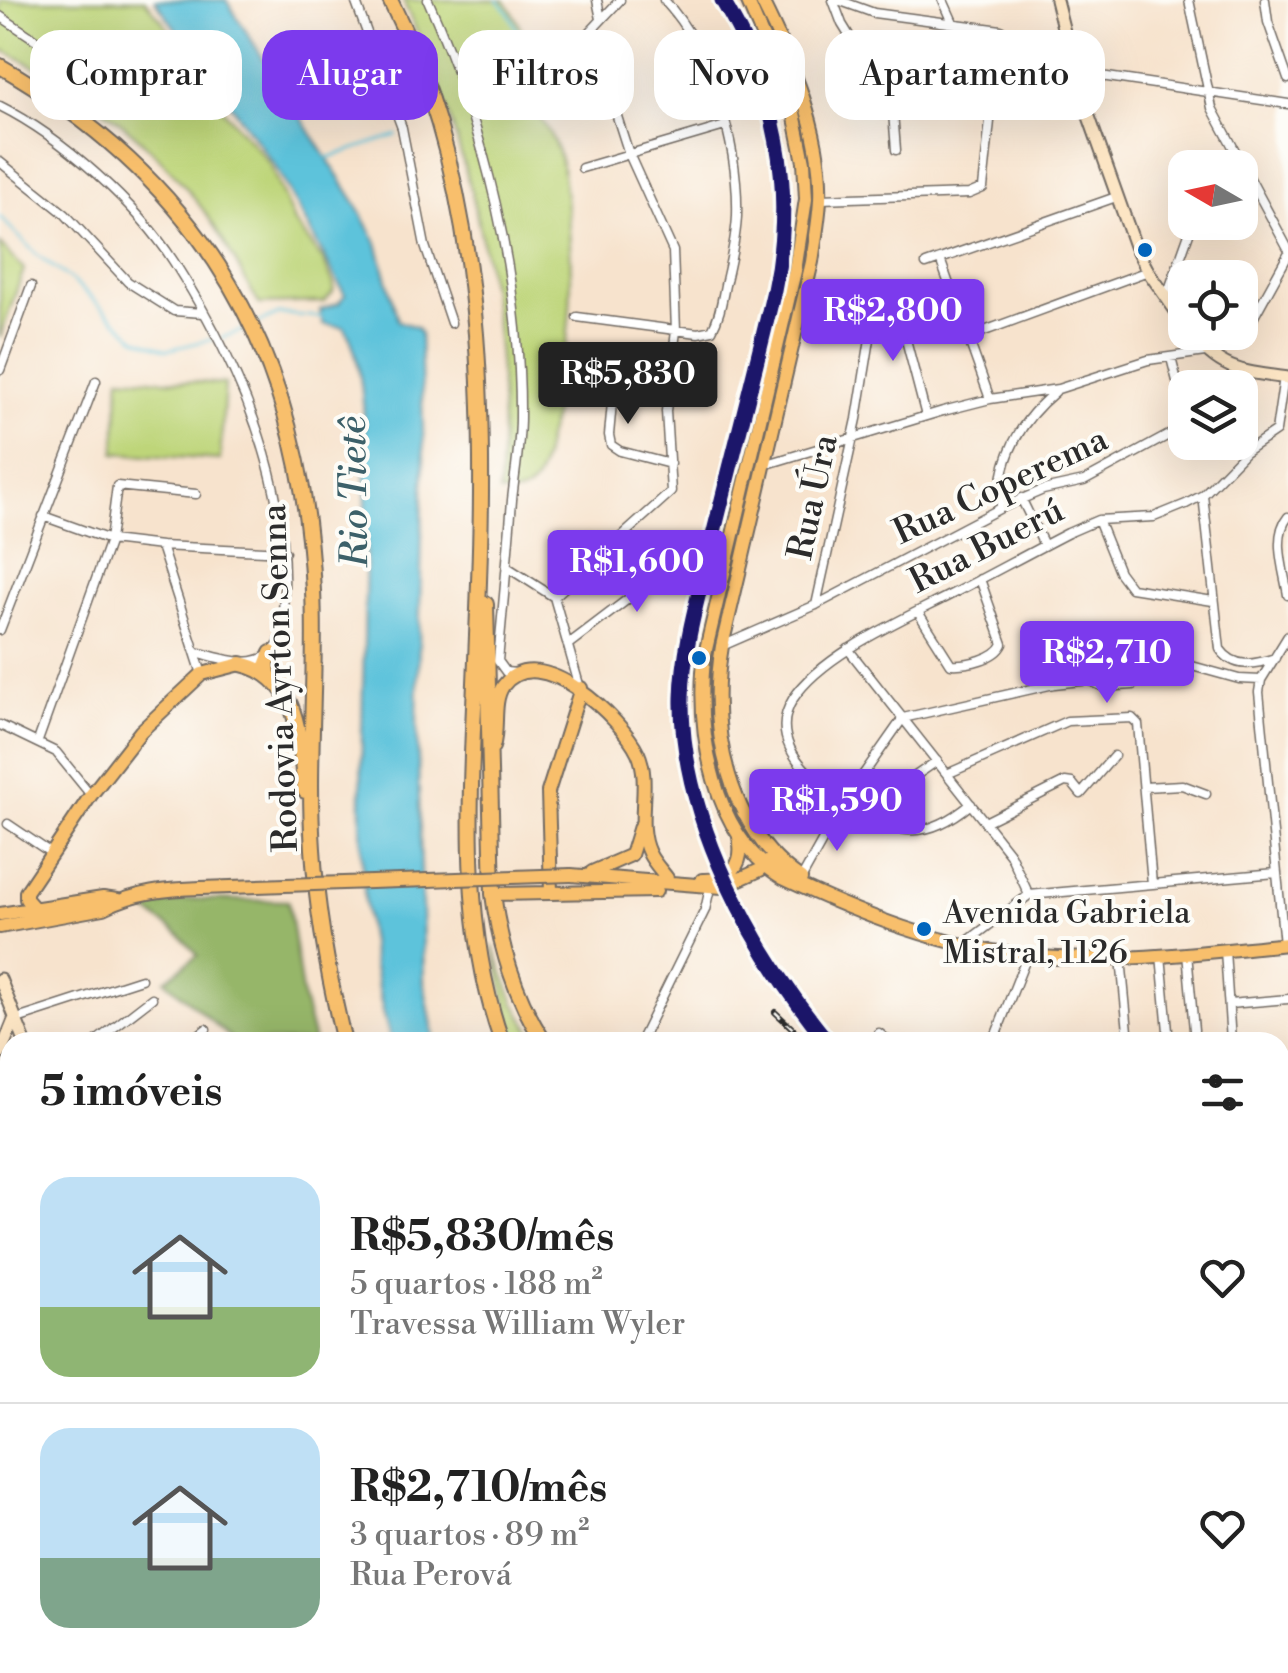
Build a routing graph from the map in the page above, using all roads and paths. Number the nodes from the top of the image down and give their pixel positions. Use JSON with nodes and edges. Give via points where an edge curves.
{"nodes":[{"id":1,"x":355,"y":0,"type":"edge"},
{"id":2,"x":390,"y":0,"type":"edge"},
{"id":3,"x":428,"y":0,"type":"edge"},
{"id":4,"x":597,"y":0,"type":"edge"},
{"id":5,"x":620,"y":0,"type":"edge"},
{"id":6,"x":664,"y":0,"type":"edge"},
{"id":7,"x":747,"y":0,"type":"edge"},
{"id":8,"x":761,"y":0,"type":"edge"},
{"id":9,"x":836,"y":0,"type":"edge"},
{"id":10,"x":943,"y":0,"type":"edge"},
{"id":11,"x":1056,"y":0,"type":"edge"},
{"id":12,"x":1189,"y":0,"type":"edge"},
{"id":13,"x":1265,"y":0,"type":"edge"},
{"id":14,"x":0,"y":16,"type":"edge"},
{"id":15,"x":602,"y":19,"type":"junction"},
{"id":16,"x":953,"y":23,"type":"junction"},
{"id":17,"x":592,"y":30,"type":"edge"},
{"id":18,"x":994,"y":30,"type":"edge"},
{"id":19,"x":1063,"y":30,"type":"edge"},
{"id":20,"x":30,"y":36,"type":"edge"},
{"id":21,"x":0,"y":66,"type":"edge"},
{"id":22,"x":1105,"y":77,"type":"edge"},
{"id":23,"x":1288,"y":79,"type":"edge"},
{"id":24,"x":1207,"y":92,"type":"junction"},
{"id":25,"x":1288,"y":104,"type":"edge"},
{"id":26,"x":0,"y":106,"type":"edge"},
{"id":27,"x":618,"y":120,"type":"edge"},
{"id":28,"x":1090,"y":120,"type":"edge"},
{"id":29,"x":726,"y":126,"type":"junction"},
{"id":30,"x":896,"y":150,"type":"dead end"},
{"id":31,"x":629,"y":154,"type":"junction"},
{"id":32,"x":0,"y":162,"type":"edge"},
{"id":33,"x":582,"y":168,"type":"dead end"},
{"id":34,"x":1116,"y":198,"type":"junction"},
{"id":35,"x":820,"y":199,"type":"junction"},
{"id":36,"x":1186,"y":240,"type":"edge"},
{"id":37,"x":1288,"y":252,"type":"edge"},
{"id":38,"x":940,"y":259,"type":"junction"},
{"id":39,"x":926,"y":264,"type":"dead end"},
{"id":40,"x":1148,"y":270,"type":"junction"},
{"id":41,"x":32,"y":286,"type":"dead end"},
{"id":42,"x":1166,"y":298,"type":"junction"},
{"id":43,"x":1168,"y":301,"type":"edge"},
{"id":44,"x":1258,"y":309,"type":"edge"},
{"id":45,"x":205,"y":317,"type":"junction"},
{"id":46,"x":578,"y":317,"type":"dead end"},
{"id":47,"x":452,"y":323,"type":"dead end"},
{"id":48,"x":676,"y":332,"type":"junction"},
{"id":49,"x":968,"y":337,"type":"junction"},
{"id":50,"x":1205,"y":352,"type":"joint"},
{"id":51,"x":1171,"y":357,"type":"junction"},
{"id":52,"x":0,"y":370,"type":"edge"},
{"id":53,"x":614,"y":370,"type":"dead end"},
{"id":54,"x":1286,"y":378,"type":"edge"},
{"id":55,"x":96,"y":381,"type":"dead end"},
{"id":56,"x":1058,"y":390,"type":"junction"},
{"id":57,"x":990,"y":399,"type":"junction"},
{"id":58,"x":926,"y":416,"type":"junction"},
{"id":59,"x":852,"y":440,"type":"junction"},
{"id":60,"x":670,"y":464,"type":"junction"},
{"id":61,"x":765,"y":464,"type":"junction"},
{"id":62,"x":750,"y":468,"type":"junction"},
{"id":63,"x":196,"y":494,"type":"dead end"},
{"id":64,"x":1203,"y":495,"type":"junction"},
{"id":65,"x":1020,"y":498,"type":"junction"},
{"id":66,"x":1001,"y":508,"type":"junction"},
{"id":67,"x":44,"y":516,"type":"junction"},
{"id":68,"x":1288,"y":517,"type":"edge"},
{"id":69,"x":1098,"y":520,"type":"junction"},
{"id":70,"x":110,"y":540,"type":"junction"},
{"id":71,"x":1044,"y":545,"type":"junction"},
{"id":72,"x":162,"y":546,"type":"junction"},
{"id":73,"x":480,"y":550,"type":"junction"},
{"id":74,"x":285,"y":552,"type":"junction"},
{"id":75,"x":682,"y":558,"type":"dead end"},
{"id":76,"x":507,"y":566,"type":"junction"},
{"id":77,"x":980,"y":579,"type":"junction"},
{"id":78,"x":1287,"y":586,"type":"edge"},
{"id":79,"x":1288,"y":594,"type":"edge"},
{"id":80,"x":554,"y":596,"type":"junction"},
{"id":81,"x":1213,"y":601,"type":"junction"},
{"id":82,"x":816,"y":605,"type":"junction"},
{"id":83,"x":918,"y":612,"type":"junction"},
{"id":84,"x":0,"y":630,"type":"edge"},
{"id":85,"x":1288,"y":636,"type":"edge"},
{"id":86,"x":707,"y":640,"type":"junction"},
{"id":87,"x":570,"y":642,"type":"junction"},
{"id":88,"x":722,"y":646,"type":"junction"},
{"id":89,"x":848,"y":649,"type":"junction"},
{"id":90,"x":197,"y":652,"type":"junction"},
{"id":91,"x":271,"y":652,"type":"junction"},
{"id":92,"x":1275,"y":658,"type":"junction"},
{"id":93,"x":242,"y":664,"type":"junction"},
{"id":94,"x":202,"y":674,"type":"junction"},
{"id":95,"x":268,"y":674,"type":"junction"},
{"id":96,"x":520,"y":674,"type":"junction"},
{"id":97,"x":1261,"y":680,"type":"junction"},
{"id":98,"x":1090,"y":681,"type":"junction"},
{"id":99,"x":702,"y":684,"type":"junction"},
{"id":100,"x":1133,"y":685,"type":"dead end"},
{"id":101,"x":717,"y":686,"type":"junction"},
{"id":102,"x":580,"y":688,"type":"junction"},
{"id":103,"x":902,"y":718,"type":"junction"},
{"id":104,"x":0,"y":724,"type":"edge"},
{"id":105,"x":38,"y":741,"type":"junction"},
{"id":106,"x":491,"y":754,"type":"junction"},
{"id":107,"x":1114,"y":756,"type":"dead end"},
{"id":108,"x":937,"y":762,"type":"junction"},
{"id":109,"x":947,"y":774,"type":"junction"},
{"id":110,"x":1144,"y":786,"type":"junction"},
{"id":111,"x":1206,"y":794,"type":"dead end"},
{"id":112,"x":91,"y":795,"type":"junction"},
{"id":113,"x":844,"y":802,"type":"junction"},
{"id":114,"x":970,"y":804,"type":"junction"},
{"id":115,"x":885,"y":808,"type":"dead end"},
{"id":116,"x":642,"y":814,"type":"junction"},
{"id":117,"x":985,"y":822,"type":"junction"},
{"id":118,"x":8,"y":824,"type":"dead end"},
{"id":119,"x":737,"y":830,"type":"junction"},
{"id":120,"x":312,"y":846,"type":"junction"},
{"id":121,"x":51,"y":853,"type":"junction"},
{"id":122,"x":769,"y":861,"type":"junction"},
{"id":123,"x":592,"y":872,"type":"junction"},
{"id":124,"x":1276,"y":873,"type":"junction"},
{"id":125,"x":571,"y":875,"type":"junction"},
{"id":126,"x":667,"y":878,"type":"junction"},
{"id":127,"x":744,"y":878,"type":"junction"},
{"id":128,"x":783,"y":878,"type":"junction"},
{"id":129,"x":803,"y":884,"type":"junction"},
{"id":130,"x":1152,"y":884,"type":"junction"},
{"id":131,"x":693,"y":888,"type":"junction"},
{"id":132,"x":710,"y":888,"type":"junction"},
{"id":133,"x":551,"y":893,"type":"junction"},
{"id":134,"x":493,"y":894,"type":"junction"},
{"id":135,"x":1029,"y":895,"type":"junction"},
{"id":136,"x":118,"y":900,"type":"junction"},
{"id":137,"x":34,"y":908,"type":"junction"},
{"id":138,"x":0,"y":914,"type":"edge"},
{"id":139,"x":0,"y":927,"type":"edge"},
{"id":140,"x":964,"y":944,"type":"junction"},
{"id":141,"x":1286,"y":944,"type":"edge"},
{"id":142,"x":1225,"y":950,"type":"junction"},
{"id":143,"x":1187,"y":952,"type":"junction"},
{"id":144,"x":1161,"y":955,"type":"junction"},
{"id":145,"x":1027,"y":956,"type":"junction"},
{"id":146,"x":1121,"y":958,"type":"junction"},
{"id":147,"x":0,"y":979,"type":"edge"},
{"id":148,"x":142,"y":979,"type":"dead end"},
{"id":149,"x":152,"y":998,"type":"dead end"},
{"id":150,"x":1288,"y":999,"type":"edge"},
{"id":151,"x":1229,"y":1004,"type":"junction"},
{"id":152,"x":14,"y":1020,"type":"junction"},
{"id":153,"x":206,"y":1029,"type":"dead end"},
{"id":154,"x":1194,"y":1030,"type":"dead end"},
{"id":155,"x":9,"y":1032,"type":"edge"},
{"id":156,"x":16,"y":1032,"type":"edge"},
{"id":157,"x":108,"y":1032,"type":"edge"},
{"id":158,"x":202,"y":1032,"type":"edge"},
{"id":159,"x":342,"y":1032,"type":"edge"},
{"id":160,"x":500,"y":1032,"type":"edge"},
{"id":161,"x":538,"y":1032,"type":"edge"},
{"id":162,"x":645,"y":1032,"type":"edge"},
{"id":163,"x":997,"y":1032,"type":"edge"},
{"id":164,"x":1128,"y":1032,"type":"edge"},
{"id":165,"x":1169,"y":1032,"type":"edge"},
{"id":166,"x":1230,"y":1032,"type":"edge"}],
"edges":[{"from":1,"to":47,"type":"street","via":[[402,128],[426,246]]},
{"from":2,"to":73,"type":"highway","via":[[439,126],[466,248],[480,359]]},
{"from":3,"to":76,"type":"street","via":[[458,76],[506,259],[520,415]]},
{"from":4,"to":15,"type":"street"},
{"from":5,"to":15,"type":"street"},
{"from":6,"to":29,"type":"street","via":[[692,35]]},
{"from":7,"to":62,"type":"main road","via":[[792,108],[806,199]]},
{"from":8,"to":35,"type":"main road","via":[[803,102]]},
{"from":9,"to":16,"type":"street","via":[[874,13]]},
{"from":9,"to":30,"type":"street","via":[[842,24],[888,99]]},
{"from":10,"to":16,"type":"street"},
{"from":11,"to":19,"type":"main road"},
{"from":12,"to":24,"type":"street"},
{"from":13,"to":23,"type":"street"},
{"from":14,"to":20,"type":"street"},
{"from":15,"to":17,"type":"street"},
{"from":16,"to":18,"type":"street"},
{"from":16,"to":35,"type":"street","via":[[990,110],[981,192]]},
{"from":21,"to":120,"type":"highway","name":"Rodovia Ayrton Senna","via":[[78,115],[136,164],[194,228],[278,388],[308,520]]},
{"from":22,"to":24,"type":"street"},
{"from":24,"to":25,"type":"street"},
{"from":24,"to":37,"type":"street"},
{"from":26,"to":45,"type":"street","via":[[88,168],[141,220]]},
{"from":27,"to":31,"type":"street"},
{"from":28,"to":34,"type":"main road"},
{"from":29,"to":31,"type":"street"},
{"from":29,"to":48,"type":"street","via":[[736,230],[718,316],[712,330]]},
{"from":31,"to":33,"type":"street"},
{"from":31,"to":48,"type":"street","via":[[673,251]]},
{"from":32,"to":45,"type":"street","via":[[65,214],[128,282],[174,312]]},
{"from":34,"to":38,"type":"street"},
{"from":34,"to":40,"type":"main road"},
{"from":35,"to":61,"type":"main road"},
{"from":36,"to":42,"type":"street"},
{"from":37,"to":44,"type":"street"},
{"from":38,"to":39,"type":"street"},
{"from":38,"to":49,"type":"street"},
{"from":40,"to":42,"type":"main road"},
{"from":40,"to":49,"type":"street"},
{"from":41,"to":52,"type":"street"},
{"from":42,"to":43,"type":"main road"},
{"from":45,"to":74,"type":"street","via":[[272,476]]},
{"from":46,"to":48,"type":"street"},
{"from":48,"to":60,"type":"street","via":[[666,391]]},
{"from":49,"to":57,"type":"street"},
{"from":50,"to":51,"type":"street"},
{"from":50,"to":54,"type":"main road","via":[[1226,366]]},
{"from":51,"to":56,"type":"street"},
{"from":51,"to":65,"type":"street","name":"Rua Coperema","via":[[1182,410],[1176,431],[1084,480]]},
{"from":53,"to":60,"type":"street","via":[[611,445]]},
{"from":54,"to":64,"type":"street","name":"Rua Buerú","via":[[1276,431]]},
{"from":55,"to":67,"type":"street"},
{"from":56,"to":57,"type":"street"},
{"from":56,"to":66,"type":"street","via":[[1018,432],[1003,474]]},
{"from":57,"to":58,"type":"street"},
{"from":58,"to":59,"type":"street"},
{"from":58,"to":59,"type":"street","name":"Rua Úra","via":[[893,299],[884,295],[876,302]]},
{"from":59,"to":61,"type":"street"},
{"from":59,"to":82,"type":"street","name":"Rua Úra"},
{"from":60,"to":80,"type":"street","via":[[671,492]]},
{"from":61,"to":62,"type":"street"},
{"from":61,"to":88,"type":"main road"},
{"from":62,"to":86,"type":"main road"},
{"from":63,"to":70,"type":"street","via":[[117,486]]},
{"from":64,"to":69,"type":"street","name":"Rua Buerú","via":[[1154,517]]},
{"from":64,"to":81,"type":"street"},
{"from":65,"to":66,"type":"street","name":"Rua Coperema"},
{"from":65,"to":71,"type":"street"},
{"from":66,"to":82,"type":"street","name":"Rua Coperema"},
{"from":67,"to":70,"type":"street"},
{"from":67,"to":84,"type":"street"},
{"from":68,"to":78,"type":"street","via":[[1280,528]]},
{"from":69,"to":71,"type":"street","name":"Rua Buerú"},
{"from":69,"to":81,"type":"street","via":[[1118,572],[1132,588]]},
{"from":70,"to":72,"type":"street"},
{"from":70,"to":105,"type":"street"},
{"from":71,"to":77,"type":"street","name":"Rua Buerú"},
{"from":72,"to":74,"type":"street"},
{"from":72,"to":90,"type":"street"},
{"from":73,"to":106,"type":"highway"},
{"from":73,"to":160,"type":"highway","via":[[472,888]]},
{"from":74,"to":91,"type":"street","via":[[281,635]]},
{"from":75,"to":87,"type":"street"},
{"from":76,"to":80,"type":"street"},
{"from":76,"to":96,"type":"street","via":[[498,660],[506,672]]},
{"from":77,"to":83,"type":"street","name":"Rua Buerú"},
{"from":77,"to":83,"type":"street","via":[[1003,644],[997,653],[952,664]]},
{"from":78,"to":79,"type":"street"},
{"from":80,"to":87,"type":"street"},
{"from":81,"to":92,"type":"street","via":[[1226,658],[1249,664]]},
{"from":82,"to":88,"type":"street","name":"Rua Coperema"},
{"from":83,"to":89,"type":"street","name":"Rua Buerú"},
{"from":85,"to":92,"type":"street"},
{"from":86,"to":88,"type":"main road"},
{"from":86,"to":99,"type":"main road"},
{"from":87,"to":102,"type":"street"},
{"from":88,"to":101,"type":"main road"},
{"from":89,"to":103,"type":"street"},
{"from":89,"to":113,"type":"street","name":"Rua Buerú","via":[[796,694],[784,719],[801,766]]},
{"from":90,"to":93,"type":"street"},
{"from":90,"to":94,"type":"street"},
{"from":91,"to":93,"type":"street"},
{"from":91,"to":95,"type":"highway"},
{"from":92,"to":97,"type":"street"},
{"from":93,"to":94,"type":"main road"},
{"from":93,"to":95,"type":"highway"},
{"from":94,"to":112,"type":"main road","via":[[126,747]]},
{"from":95,"to":120,"type":"highway","via":[[300,726]]},
{"from":96,"to":102,"type":"main road","via":[[550,674]]},
{"from":96,"to":106,"type":"main road","via":[[500,694]]},
{"from":97,"to":98,"type":"street","via":[[1163,658]]},
{"from":97,"to":124,"type":"street"},
{"from":98,"to":100,"type":"street"},
{"from":98,"to":103,"type":"street"},
{"from":99,"to":101,"type":"main road"},
{"from":99,"to":119,"type":"main road","via":[[709,758]]},
{"from":101,"to":122,"type":"main road","via":[[730,779]]},
{"from":102,"to":116,"type":"main road","via":[[636,750]]},
{"from":102,"to":133,"type":"main road","via":[[548,792]]},
{"from":103,"to":108,"type":"street"},
{"from":103,"to":113,"type":"street"},
{"from":104,"to":105,"type":"street"},
{"from":105,"to":112,"type":"street","via":[[61,756]]},
{"from":106,"to":134,"type":"highway"},
{"from":107,"to":117,"type":"street","via":[[1081,794],[1065,782]]},
{"from":108,"to":109,"type":"street"},
{"from":108,"to":115,"type":"street","via":[[905,783]]},
{"from":109,"to":110,"type":"street","via":[[1068,721],[1128,717],[1138,724]]},
{"from":109,"to":114,"type":"street"},
{"from":110,"to":111,"type":"street","via":[[1182,785]]},
{"from":110,"to":130,"type":"street"},
{"from":112,"to":121,"type":"main road"},
{"from":113,"to":114,"type":"street","name":"Rua Buerú","via":[[905,830],[954,818]]},
{"from":113,"to":129,"type":"street"},
{"from":114,"to":117,"type":"street"},
{"from":116,"to":123,"type":"main road","via":[[631,855]]},
{"from":116,"to":126,"type":"main road","via":[[647,850]]},
{"from":117,"to":135,"type":"street"},
{"from":118,"to":121,"type":"street"},
{"from":119,"to":122,"type":"main road"},
{"from":119,"to":126,"type":"main road","via":[[742,853],[731,872],[711,880]]},
{"from":120,"to":159,"type":"highway","name":"Rodovia Ayrton Senna"},
{"from":121,"to":137,"type":"main road","via":[[26,892]]},
{"from":122,"to":127,"type":"main road"},
{"from":122,"to":128,"type":"main road"},
{"from":122,"to":129,"type":"main road"},
{"from":123,"to":125,"type":"main road"},
{"from":123,"to":126,"type":"main road"},
{"from":124,"to":130,"type":"street"},
{"from":124,"to":141,"type":"street"},
{"from":125,"to":131,"type":"main road"},
{"from":125,"to":136,"type":"main road","bridge":true,"via":[[170,889]]},
{"from":127,"to":128,"type":"main road"},
{"from":127,"to":132,"type":"main road"},
{"from":128,"to":129,"type":"main road"},
{"from":129,"to":140,"type":"main road","via":[[890,922]]},
{"from":130,"to":135,"type":"street"},
{"from":131,"to":132,"type":"main road"},
{"from":131,"to":133,"type":"main road"},
{"from":132,"to":162,"type":"street"},
{"from":133,"to":134,"type":"main road"},
{"from":134,"to":161,"type":"highway","via":[[512,978]]},
{"from":135,"to":140,"type":"street"},
{"from":136,"to":137,"type":"main road"},
{"from":136,"to":139,"type":"main road"},
{"from":137,"to":138,"type":"main road"},
{"from":140,"to":145,"type":"main road"},
{"from":141,"to":142,"type":"main road"},
{"from":142,"to":143,"type":"main road"},
{"from":142,"to":151,"type":"street"},
{"from":143,"to":144,"type":"main road"},
{"from":143,"to":154,"type":"street"},
{"from":144,"to":146,"type":"main road"},
{"from":144,"to":165,"type":"street"},
{"from":145,"to":146,"type":"main road"},
{"from":145,"to":163,"type":"street"},
{"from":146,"to":164,"type":"street"},
{"from":147,"to":152,"type":"main road"},
{"from":148,"to":152,"type":"street"},
{"from":149,"to":157,"type":"street"},
{"from":150,"to":151,"type":"street"},
{"from":151,"to":166,"type":"street"},
{"from":152,"to":155,"type":"main road"},
{"from":152,"to":156,"type":"main road"},
{"from":153,"to":158,"type":"street"}]}
